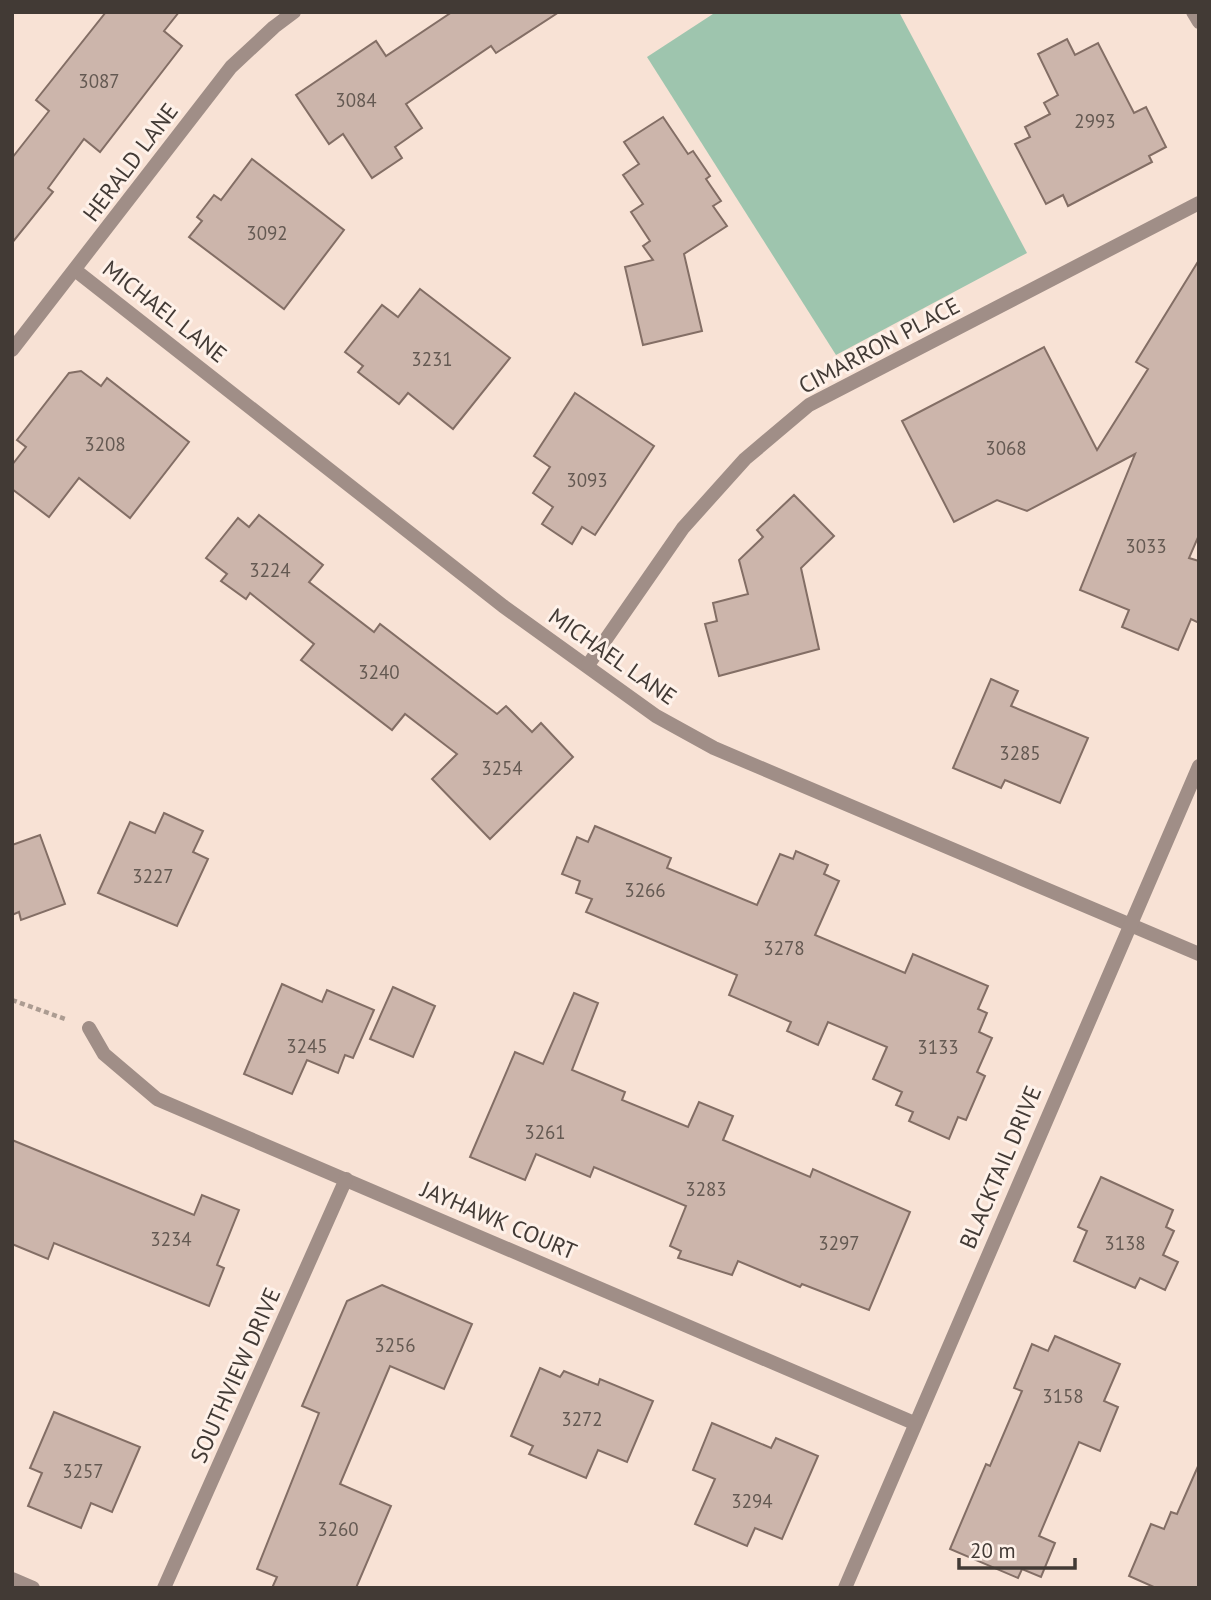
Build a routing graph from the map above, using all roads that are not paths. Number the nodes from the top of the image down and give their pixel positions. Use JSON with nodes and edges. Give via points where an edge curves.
{"nodes":[{"id":1,"x":295,"y":12,"type":"edge"},
{"id":2,"x":1193,"y":12,"type":"edge"},
{"id":3,"x":1199,"y":22,"type":"edge"},
{"id":4,"x":1199,"y":203,"type":"edge"},
{"id":5,"x":75,"y":270,"type":"junction"},
{"id":6,"x":12,"y":350,"type":"edge"},
{"id":7,"x":588,"y":665,"type":"junction"},
{"id":8,"x":1199,"y":766,"type":"edge"},
{"id":9,"x":1130,"y":925,"type":"junction"},
{"id":10,"x":1199,"y":954,"type":"edge"},
{"id":11,"x":89,"y":1028,"type":"road end"},
{"id":12,"x":346,"y":1179,"type":"junction"},
{"id":13,"x":914,"y":1423,"type":"junction"},
{"id":14,"x":12,"y":1579,"type":"edge"},
{"id":15,"x":33,"y":1588,"type":"edge"},
{"id":16,"x":164,"y":1588,"type":"edge"},
{"id":17,"x":845,"y":1588,"type":"edge"}],
"edges":[{"from":1,"to":5,"type":"street","name":"HERALD LANE","via":[[231,67]]},
{"from":2,"to":3,"type":"street"},
{"from":4,"to":7,"type":"street","name":"CIMARRON PLACE","via":[[809,405],[745,459],[683,528]]},
{"from":5,"to":6,"type":"street","name":"HERALD LANE"},
{"from":5,"to":7,"type":"street","name":"MICHAEL LANE","via":[[503,606]]},
{"from":7,"to":9,"type":"street","name":"MICHAEL LANE","via":[[656,716],[714,748]]},
{"from":8,"to":9,"type":"street","name":"BLACKTAIL DRIVE"},
{"from":9,"to":10,"type":"street","name":"MICHAEL LANE"},
{"from":9,"to":13,"type":"street","name":"BLACKTAIL DRIVE"},
{"from":11,"to":12,"type":"street","name":"JAYHAWK COURT","via":[[104,1054],[157,1099]]},
{"from":12,"to":13,"type":"street","name":"JAYHAWK COURT"},
{"from":12,"to":16,"type":"street","name":"SOUTHVIEW DRIVE"},
{"from":13,"to":17,"type":"street","name":"BLACKTAIL DRIVE"},
{"from":14,"to":15,"type":"street"}]}
